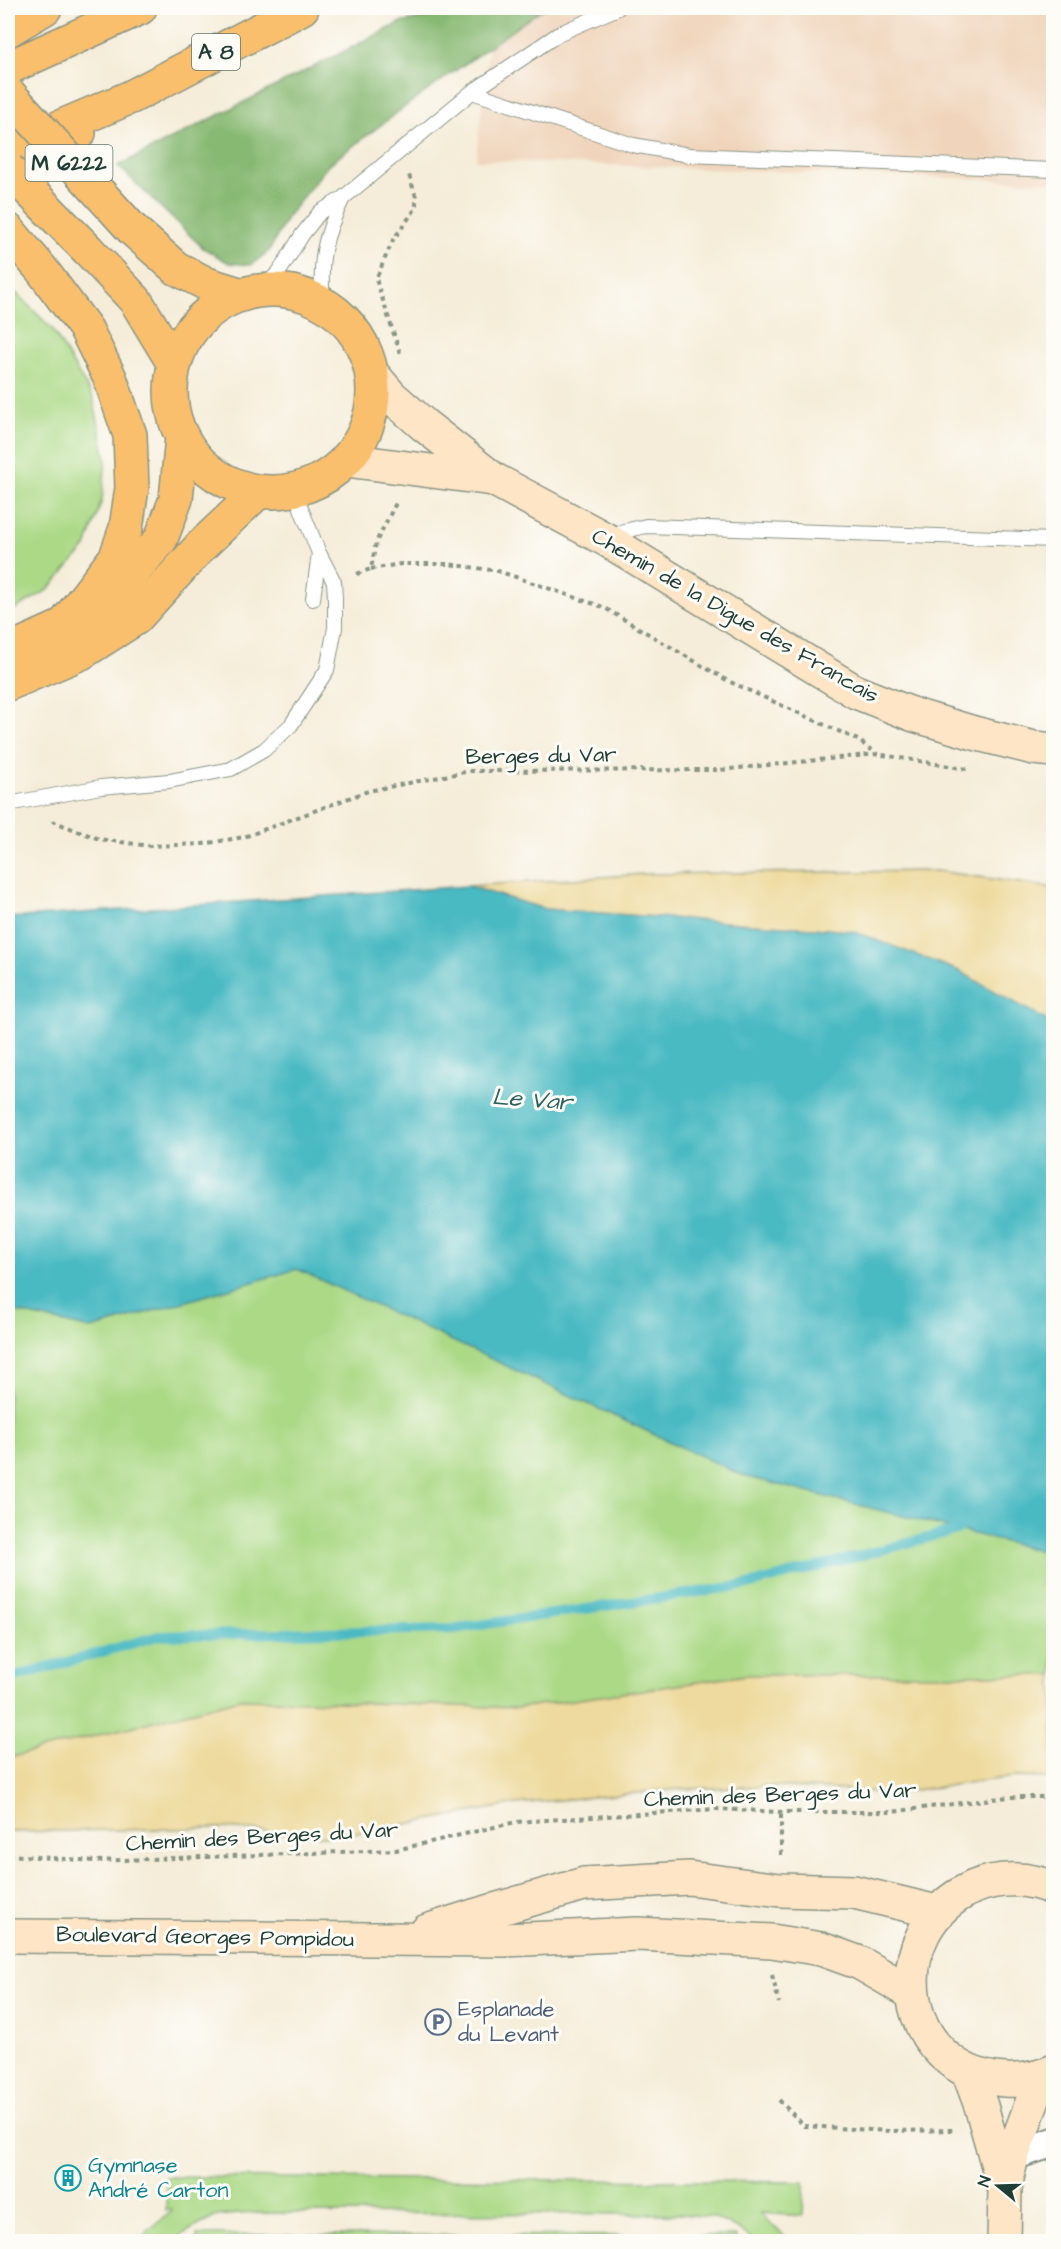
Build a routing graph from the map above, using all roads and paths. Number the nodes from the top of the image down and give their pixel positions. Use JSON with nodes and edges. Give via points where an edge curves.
{"nodes":[{"id":1,"x":45,"y":8,"type":"edge"},
{"id":2,"x":140,"y":8,"type":"edge"},
{"id":3,"x":302,"y":8,"type":"edge"},
{"id":4,"x":618,"y":8,"type":"edge"},
{"id":5,"x":8,"y":30,"type":"edge"},
{"id":6,"x":8,"y":68,"type":"edge"},
{"id":7,"x":472,"y":92,"type":"junction"},
{"id":8,"x":8,"y":93,"type":"edge"},
{"id":9,"x":131,"y":97,"type":"junction"},
{"id":10,"x":8,"y":149,"type":"edge"},
{"id":11,"x":8,"y":169,"type":"edge"},
{"id":12,"x":1053,"y":170,"type":"edge"},
{"id":13,"x":8,"y":179,"type":"edge"},
{"id":14,"x":343,"y":198,"type":"junction"},
{"id":15,"x":8,"y":230,"type":"edge"},
{"id":16,"x":250,"y":292,"type":"junction"},
{"id":17,"x":323,"y":302,"type":"junction"},
{"id":18,"x":174,"y":364,"type":"junction"},
{"id":19,"x":373,"y":375,"type":"junction"},
{"id":20,"x":182,"y":437,"type":"junction"},
{"id":21,"x":346,"y":460,"type":"junction"},
{"id":22,"x":493,"y":479,"type":"junction"},
{"id":23,"x":295,"y":490,"type":"junction"},
{"id":24,"x":258,"y":492,"type":"junction"},
{"id":25,"x":607,"y":540,"type":"junction"},
{"id":26,"x":1053,"y":540,"type":"edge"},
{"id":27,"x":320,"y":553,"type":"junction"},
{"id":28,"x":371,"y":569,"type":"dead end"},
{"id":29,"x":313,"y":599,"type":"dead end"},
{"id":30,"x":63,"y":626,"type":"junction"},
{"id":31,"x":8,"y":651,"type":"edge"},
{"id":32,"x":8,"y":684,"type":"edge"},
{"id":33,"x":1053,"y":750,"type":"edge"},
{"id":34,"x":877,"y":754,"type":"junction"},
{"id":35,"x":969,"y":769,"type":"dead end"},
{"id":36,"x":8,"y":804,"type":"edge"},
{"id":37,"x":48,"y":820,"type":"dead end"},
{"id":38,"x":1053,"y":1797,"type":"edge"},
{"id":39,"x":781,"y":1812,"type":"junction"},
{"id":40,"x":8,"y":1855,"type":"edge"},
{"id":41,"x":1053,"y":1889,"type":"edge"},
{"id":42,"x":780,"y":1890,"type":"junction"},
{"id":43,"x":937,"y":1912,"type":"junction"},
{"id":44,"x":8,"y":1936,"type":"edge"},
{"id":45,"x":402,"y":1939,"type":"junction"},
{"id":46,"x":912,"y":1993,"type":"junction"},
{"id":47,"x":968,"y":2071,"type":"junction"},
{"id":48,"x":1048,"y":2073,"type":"edge"},
{"id":49,"x":779,"y":2100,"type":"dead end"},
{"id":50,"x":962,"y":2130,"type":"dead end"},
{"id":51,"x":1053,"y":2142,"type":"edge"},
{"id":52,"x":1012,"y":2156,"type":"junction"},
{"id":53,"x":1005,"y":2187,"type":"junction"},
{"id":54,"x":1004,"y":2241,"type":"edge"}],
"edges":[{"from":1,"to":5,"type":"main road"},
{"from":2,"to":6,"type":"main road"},
{"from":3,"to":9,"type":"main road","number":"A 8"},
{"from":4,"to":7,"type":"lane","via":[[560,33]]},
{"from":7,"to":12,"type":"lane","via":[[633,145],[689,155]]},
{"from":7,"to":14,"type":"lane"},
{"from":8,"to":16,"type":"main road","number":"M 6222","bridge":true,"via":[[133,230],[176,268],[207,284]]},
{"from":9,"to":10,"type":"main road","number":"A 8"},
{"from":9,"to":13,"type":"main road"},
{"from":11,"to":18,"type":"main road","number":"M 6222","bridge":true,"via":[[136,302]]},
{"from":14,"to":16,"type":"lane","via":[[320,212],[279,272]]},
{"from":14,"to":17,"type":"lane","via":[[324,244],[320,272]]},
{"from":15,"to":30,"type":"main road","via":[[86,329],[111,378],[130,435],[132,488],[126,528],[116,557]]},
{"from":16,"to":17,"type":"main road","via":[[283,289]]},
{"from":16,"to":18,"type":"main road","via":[[210,310],[188,334]]},
{"from":17,"to":19,"type":"main road","via":[[347,321],[363,346]]},
{"from":18,"to":20,"type":"main road","via":[[173,414]]},
{"from":19,"to":21,"type":"main road","via":[[372,406],[364,435]]},
{"from":19,"to":22,"type":"main road","via":[[424,425]]},
{"from":20,"to":24,"type":"main road","via":[[209,469],[227,482]]},
{"from":20,"to":30,"type":"main road","via":[[176,499],[161,539],[116,592]]},
{"from":21,"to":22,"type":"main road"},
{"from":21,"to":23,"type":"main road","via":[[332,473]]},
{"from":22,"to":25,"type":"main road","name":"Chemin de la Digue des Francais"},
{"from":23,"to":24,"type":"main road"},
{"from":23,"to":27,"type":"lane"},
{"from":24,"to":32,"type":"main road","via":[[201,546],[136,618],[81,653]]},
{"from":25,"to":26,"type":"lane","via":[[646,526]]},
{"from":25,"to":33,"type":"main road","name":"Chemin de la Digue des Francais","via":[[856,692],[975,734]]},
{"from":27,"to":29,"type":"lane"},
{"from":27,"to":36,"type":"lane","via":[[333,582],[335,598],[335,628],[327,670],[291,726],[264,750],[231,769]]},
{"from":28,"to":34,"type":"path","via":[[401,564],[448,564],[498,571],[603,607],[728,681],[858,740]]},
{"from":30,"to":31,"type":"main road"},
{"from":34,"to":35,"type":"path","name":"Berges du Var"},
{"from":34,"to":37,"type":"path","name":"Berges du Var","via":[[720,770],[470,771],[368,791],[244,837],[203,844],[150,846],[99,839]]},
{"from":38,"to":39,"type":"path","name":"Chemin des Berges du Var","via":[[1008,1797],[891,1812]]},
{"from":39,"to":40,"type":"path","name":"Chemin des Berges du Var","via":[[716,1809],[516,1822],[396,1850],[95,1861]]},
{"from":39,"to":42,"type":"path"},
{"from":41,"to":43,"type":"main road","via":[[1015,1879],[986,1882],[960,1894]]},
{"from":42,"to":43,"type":"main road","name":"Boulevard Georges Pompidou","via":[[854,1892]]},
{"from":42,"to":45,"type":"main road","name":"Boulevard Georges Pompidou","via":[[689,1878],[584,1884]]},
{"from":43,"to":46,"type":"main road","via":[[921,1936],[912,1964]]},
{"from":44,"to":45,"type":"main road","name":"Boulevard Georges Pompidou"},
{"from":45,"to":46,"type":"main road","name":"Boulevard Georges Pompidou","via":[[504,1940],[638,1934],[772,1941],[821,1949],[860,1963]]},
{"from":46,"to":47,"type":"main road","via":[[918,2017],[930,2039],[947,2058]]},
{"from":47,"to":48,"type":"main road","via":[[1017,2081]]},
{"from":47,"to":53,"type":"main road"},
{"from":48,"to":52,"type":"main road"},
{"from":49,"to":50,"type":"path","via":[[804,2126],[888,2132]]},
{"from":51,"to":52,"type":"street"},
{"from":52,"to":53,"type":"main road"},
{"from":53,"to":54,"type":"main road"}]}
